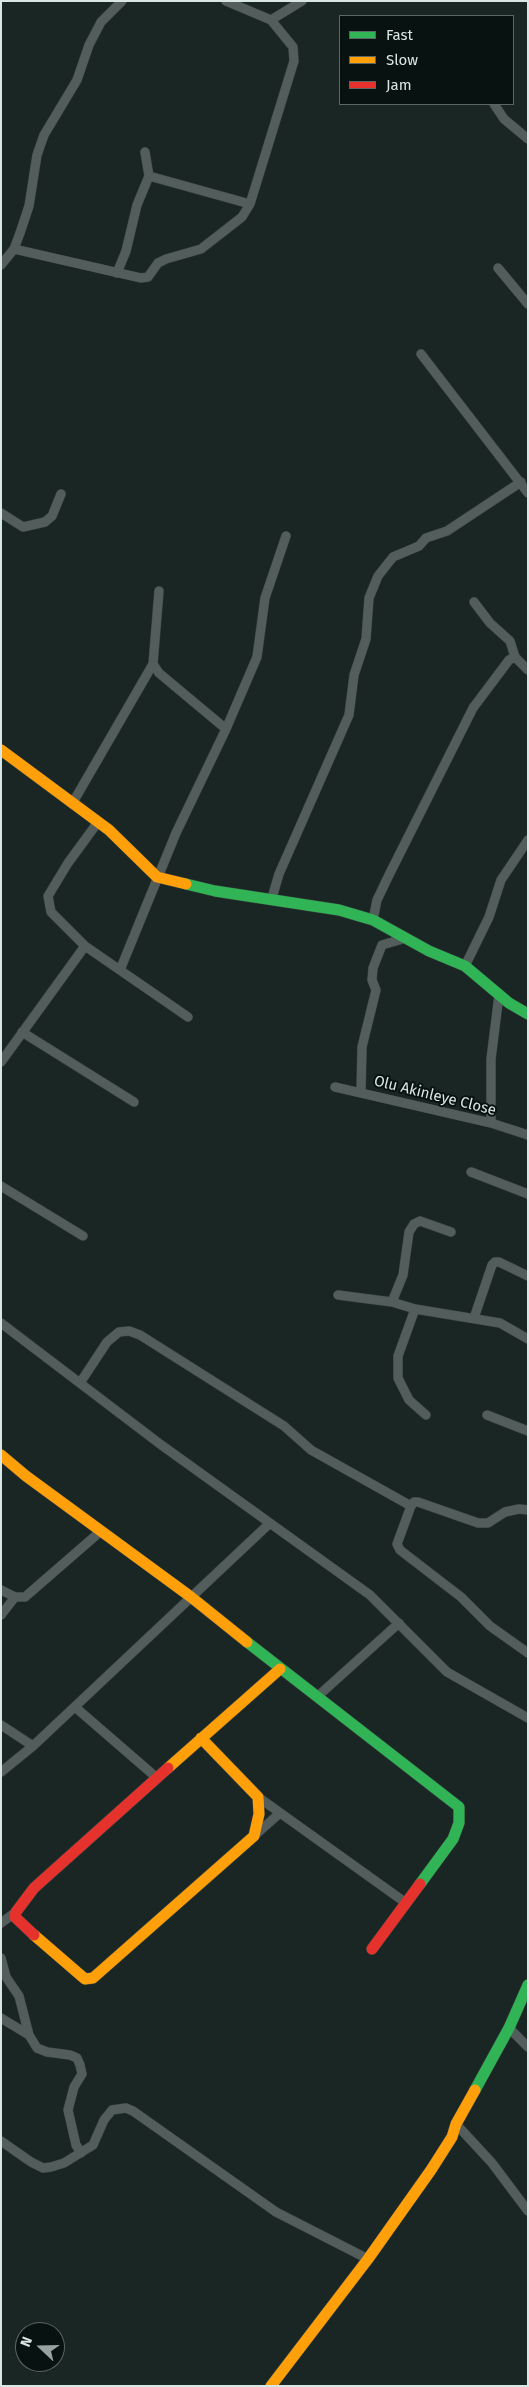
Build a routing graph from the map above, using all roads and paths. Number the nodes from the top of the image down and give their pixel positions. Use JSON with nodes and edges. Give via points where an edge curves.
{"nodes":[{"id":1,"x":122,"y":1,"type":"edge"},
{"id":2,"x":226,"y":1,"type":"edge"},
{"id":3,"x":302,"y":1,"type":"edge"},
{"id":4,"x":271,"y":20,"type":"junction"},
{"id":5,"x":495,"y":105,"type":"edge"},
{"id":6,"x":528,"y":139,"type":"edge"},
{"id":7,"x":145,"y":152,"type":"dead end"},
{"id":8,"x":149,"y":176,"type":"junction"},
{"id":9,"x":250,"y":204,"type":"junction"},
{"id":10,"x":14,"y":249,"type":"junction"},
{"id":11,"x":1,"y":265,"type":"edge"},
{"id":12,"x":498,"y":268,"type":"dead end"},
{"id":13,"x":117,"y":273,"type":"junction"},
{"id":14,"x":528,"y":304,"type":"edge"},
{"id":15,"x":421,"y":354,"type":"dead end"},
{"id":16,"x":521,"y":482,"type":"junction"},
{"id":17,"x":528,"y":493,"type":"edge"},
{"id":18,"x":61,"y":494,"type":"dead end"},
{"id":19,"x":1,"y":513,"type":"edge"},
{"id":20,"x":286,"y":536,"type":"dead end"},
{"id":21,"x":159,"y":591,"type":"dead end"},
{"id":22,"x":474,"y":602,"type":"dead end"},
{"id":23,"x":515,"y":657,"type":"junction"},
{"id":24,"x":152,"y":664,"type":"junction"},
{"id":25,"x":528,"y":670,"type":"edge"},
{"id":26,"x":226,"y":729,"type":"junction"},
{"id":27,"x":1,"y":750,"type":"edge"},
{"id":28,"x":72,"y":804,"type":"junction"},
{"id":29,"x":98,"y":822,"type":"junction"},
{"id":30,"x":528,"y":840,"type":"edge"},
{"id":31,"x":157,"y":878,"type":"junction"},
{"id":32,"x":272,"y":898,"type":"junction"},
{"id":33,"x":372,"y":920,"type":"junction"},
{"id":34,"x":406,"y":938,"type":"junction"},
{"id":35,"x":85,"y":946,"type":"junction"},
{"id":36,"x":465,"y":966,"type":"junction"},
{"id":37,"x":120,"y":970,"type":"junction"},
{"id":38,"x":499,"y":996,"type":"junction"},
{"id":39,"x":528,"y":1014,"type":"edge"},
{"id":40,"x":188,"y":1017,"type":"dead end"},
{"id":41,"x":22,"y":1032,"type":"junction"},
{"id":42,"x":1,"y":1062,"type":"edge"},
{"id":43,"x":335,"y":1087,"type":"dead end"},
{"id":44,"x":361,"y":1091,"type":"junction"},
{"id":45,"x":134,"y":1102,"type":"dead end"},
{"id":46,"x":491,"y":1123,"type":"junction"},
{"id":47,"x":528,"y":1135,"type":"edge"},
{"id":48,"x":471,"y":1172,"type":"dead end"},
{"id":49,"x":1,"y":1186,"type":"edge"},
{"id":50,"x":528,"y":1194,"type":"edge"},
{"id":51,"x":451,"y":1232,"type":"dead end"},
{"id":52,"x":83,"y":1236,"type":"dead end"},
{"id":53,"x":528,"y":1276,"type":"edge"},
{"id":54,"x":338,"y":1295,"type":"dead end"},
{"id":55,"x":392,"y":1302,"type":"junction"},
{"id":56,"x":415,"y":1309,"type":"junction"},
{"id":57,"x":474,"y":1318,"type":"junction"},
{"id":58,"x":1,"y":1323,"type":"edge"},
{"id":59,"x":528,"y":1339,"type":"edge"},
{"id":60,"x":80,"y":1382,"type":"junction"},
{"id":61,"x":488,"y":1415,"type":"dead end"},
{"id":62,"x":426,"y":1416,"type":"dead end"},
{"id":63,"x":528,"y":1431,"type":"edge"},
{"id":64,"x":1,"y":1455,"type":"edge"},
{"id":65,"x":411,"y":1506,"type":"junction"},
{"id":66,"x":528,"y":1510,"type":"edge"},
{"id":67,"x":270,"y":1523,"type":"junction"},
{"id":68,"x":101,"y":1531,"type":"junction"},
{"id":69,"x":1,"y":1590,"type":"edge"},
{"id":70,"x":15,"y":1597,"type":"junction"},
{"id":71,"x":191,"y":1597,"type":"junction"},
{"id":72,"x":1,"y":1615,"type":"edge"},
{"id":73,"x":399,"y":1623,"type":"junction"},
{"id":74,"x":527,"y":1651,"type":"edge"},
{"id":75,"x":280,"y":1669,"type":"junction"},
{"id":76,"x":318,"y":1696,"type":"junction"},
{"id":77,"x":74,"y":1707,"type":"junction"},
{"id":78,"x":528,"y":1718,"type":"edge"},
{"id":79,"x":1,"y":1725,"type":"edge"},
{"id":80,"x":201,"y":1738,"type":"junction"},
{"id":81,"x":33,"y":1746,"type":"junction"},
{"id":82,"x":1,"y":1772,"type":"edge"},
{"id":83,"x":157,"y":1778,"type":"junction"},
{"id":84,"x":258,"y":1796,"type":"junction"},
{"id":85,"x":280,"y":1812,"type":"junction"},
{"id":86,"x":254,"y":1836,"type":"junction"},
{"id":87,"x":406,"y":1903,"type":"junction"},
{"id":88,"x":16,"y":1912,"type":"junction"},
{"id":89,"x":1,"y":1923,"type":"edge"},
{"id":90,"x":372,"y":1949,"type":"dead end"},
{"id":91,"x":1,"y":1958,"type":"edge"},
{"id":92,"x":528,"y":1985,"type":"edge"},
{"id":93,"x":1,"y":2018,"type":"edge"},
{"id":94,"x":510,"y":2028,"type":"junction"},
{"id":95,"x":29,"y":2035,"type":"junction"},
{"id":96,"x":528,"y":2047,"type":"edge"},
{"id":97,"x":456,"y":2124,"type":"junction"},
{"id":98,"x":1,"y":2141,"type":"edge"},
{"id":99,"x":81,"y":2153,"type":"junction"},
{"id":100,"x":528,"y":2211,"type":"edge"},
{"id":101,"x":368,"y":2259,"type":"junction"},
{"id":102,"x":271,"y":2386,"type":"edge"}],
"edges":[{"from":1,"to":10,"type":"street","via":[[101,22],[77,80],[44,135],[37,155],[29,206]]},
{"from":2,"to":4,"type":"street"},
{"from":3,"to":4,"type":"street"},
{"from":4,"to":9,"type":"street","via":[[292,48],[294,61]]},
{"from":5,"to":6,"type":"street","via":[[504,119]]},
{"from":7,"to":8,"type":"street"},
{"from":8,"to":9,"type":"street"},
{"from":8,"to":13,"type":"street"},
{"from":9,"to":13,"type":"street","via":[[242,217],[215,239],[201,249],[158,263],[148,277]]},
{"from":10,"to":11,"type":"street"},
{"from":10,"to":13,"type":"street"},
{"from":12,"to":14,"type":"street"},
{"from":15,"to":16,"type":"street"},
{"from":16,"to":17,"type":"street"},
{"from":16,"to":32,"type":"street","via":[[448,531],[426,538],[419,546],[393,557],[378,576],[369,598],[366,638],[354,675],[349,715],[279,874]]},
{"from":18,"to":19,"type":"street","via":[[46,522],[23,527]]},
{"from":20,"to":26,"type":"street","via":[[265,598],[256,657]]},
{"from":21,"to":24,"type":"street"},
{"from":22,"to":23,"type":"street","via":[[510,641]]},
{"from":23,"to":25,"type":"street"},
{"from":23,"to":33,"type":"street","via":[[509,660],[473,708],[381,892]]},
{"from":24,"to":26,"type":"street"},
{"from":24,"to":28,"type":"street"},
{"from":26,"to":31,"type":"street"},
{"from":27,"to":28,"type":"street"},
{"from":28,"to":29,"type":"street"},
{"from":29,"to":31,"type":"street"},
{"from":29,"to":35,"type":"street","via":[[48,896],[51,912]]},
{"from":30,"to":36,"type":"street","via":[[498,886],[489,917]]},
{"from":31,"to":32,"type":"street","via":[[215,891]]},
{"from":31,"to":37,"type":"street"},
{"from":32,"to":33,"type":"street","via":[[339,910]]},
{"from":33,"to":34,"type":"street"},
{"from":34,"to":36,"type":"street"},
{"from":34,"to":44,"type":"street","via":[[382,945],[373,968],[372,980],[376,990],[362,1047]]},
{"from":35,"to":37,"type":"street"},
{"from":35,"to":41,"type":"street"},
{"from":36,"to":38,"type":"street"},
{"from":37,"to":40,"type":"street"},
{"from":38,"to":39,"type":"street"},
{"from":38,"to":46,"type":"street","via":[[490,1060]]},
{"from":41,"to":42,"type":"street"},
{"from":41,"to":45,"type":"street"},
{"from":43,"to":44,"type":"street","name":"Olu Akinleye Close"},
{"from":44,"to":46,"type":"street","name":"Olu Akinleye Close"},
{"from":46,"to":47,"type":"street","name":"Olu Akinleye Close"},
{"from":48,"to":50,"type":"street"},
{"from":49,"to":52,"type":"street"},
{"from":51,"to":55,"type":"street","via":[[420,1221],[414,1224],[409,1232],[403,1275]]},
{"from":53,"to":57,"type":"street","via":[[495,1262]]},
{"from":54,"to":55,"type":"street"},
{"from":55,"to":56,"type":"street"},
{"from":56,"to":57,"type":"street"},
{"from":56,"to":62,"type":"street","via":[[398,1356],[398,1378],[409,1400]]},
{"from":57,"to":59,"type":"street","via":[[500,1323]]},
{"from":58,"to":60,"type":"street"},
{"from":60,"to":65,"type":"street","via":[[107,1342],[119,1332],[140,1335],[284,1426],[311,1450]]},
{"from":60,"to":67,"type":"street"},
{"from":61,"to":63,"type":"street"},
{"from":64,"to":68,"type":"street"},
{"from":65,"to":66,"type":"street","via":[[418,1502],[478,1523],[488,1523],[505,1512]]},
{"from":65,"to":74,"type":"street","via":[[397,1544],[400,1550],[461,1597],[490,1626]]},
{"from":67,"to":71,"type":"street"},
{"from":67,"to":73,"type":"street","via":[[370,1595]]},
{"from":68,"to":70,"type":"street","via":[[26,1597]]},
{"from":68,"to":71,"type":"street"},
{"from":69,"to":70,"type":"street"},
{"from":70,"to":72,"type":"street"},
{"from":71,"to":75,"type":"street"},
{"from":71,"to":77,"type":"street"},
{"from":73,"to":76,"type":"street"},
{"from":73,"to":78,"type":"street","via":[[447,1672]]},
{"from":75,"to":76,"type":"street"},
{"from":75,"to":80,"type":"street"},
{"from":76,"to":87,"type":"street","via":[[459,1807],[459,1824],[453,1839]]},
{"from":77,"to":81,"type":"street"},
{"from":77,"to":83,"type":"street"},
{"from":79,"to":81,"type":"street"},
{"from":80,"to":83,"type":"street"},
{"from":80,"to":84,"type":"street"},
{"from":81,"to":82,"type":"street"},
{"from":83,"to":88,"type":"street","via":[[34,1888]]},
{"from":84,"to":85,"type":"street"},
{"from":84,"to":86,"type":"street","via":[[259,1814]]},
{"from":85,"to":86,"type":"street"},
{"from":85,"to":87,"type":"street"},
{"from":86,"to":88,"type":"street","via":[[90,1980],[20,1923],[15,1917]]},
{"from":87,"to":90,"type":"street"},
{"from":88,"to":89,"type":"street"},
{"from":91,"to":95,"type":"street","via":[[6,1977],[19,1996]]},
{"from":92,"to":94,"type":"street"},
{"from":93,"to":95,"type":"street"},
{"from":94,"to":96,"type":"street"},
{"from":94,"to":97,"type":"street"},
{"from":95,"to":99,"type":"street","via":[[37,2048],[77,2058],[82,2074],[74,2087],[68,2110]]},
{"from":97,"to":100,"type":"street","via":[[492,2163]]},
{"from":97,"to":101,"type":"street","via":[[452,2137],[431,2170]]},
{"from":98,"to":99,"type":"street","via":[[42,2168],[64,2163]]},
{"from":99,"to":101,"type":"street","via":[[93,2145],[112,2110],[133,2111],[276,2212]]},
{"from":101,"to":102,"type":"street"}]}
